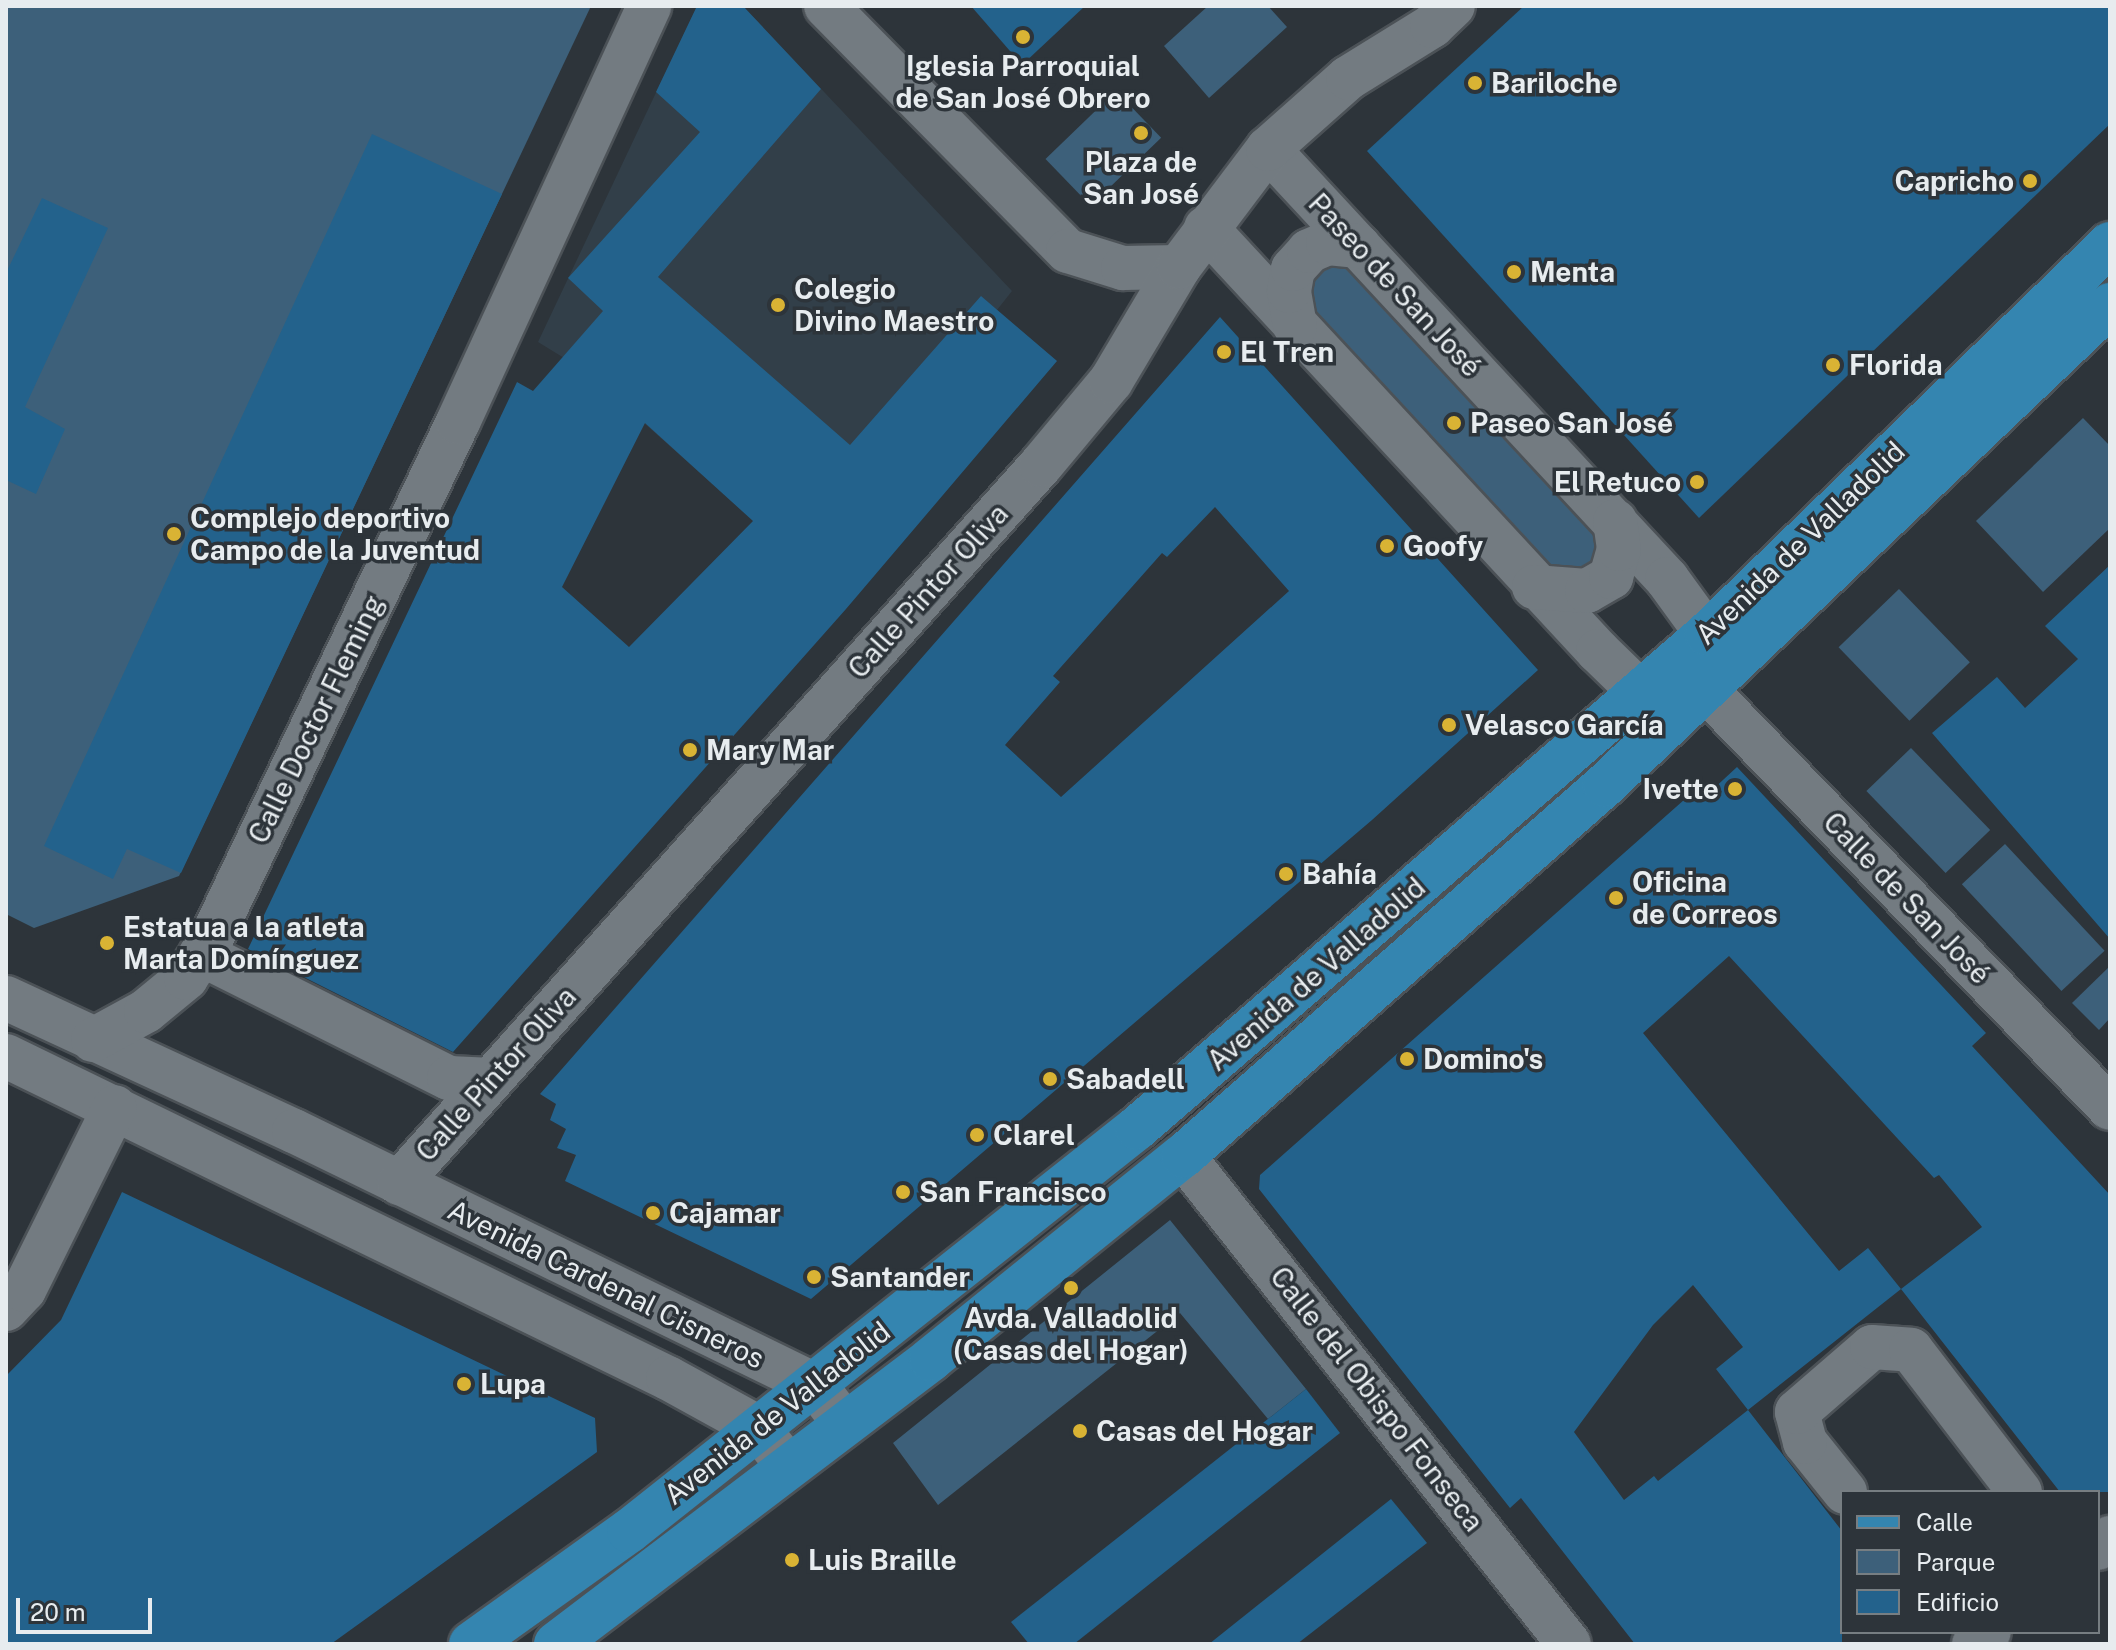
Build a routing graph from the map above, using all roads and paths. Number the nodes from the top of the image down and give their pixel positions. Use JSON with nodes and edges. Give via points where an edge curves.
{"nodes":[{"id":1,"x":649,"y":6,"type":"edge"},
{"id":2,"x":826,"y":6,"type":"edge"},
{"id":3,"x":1432,"y":13,"type":"edge"},
{"id":4,"x":1268,"y":149,"type":"junction"},
{"id":5,"x":1206,"y":228,"type":"junction"},
{"id":6,"x":2110,"y":244,"type":"edge"},
{"id":7,"x":1359,"y":246,"type":"junction"},
{"id":8,"x":1179,"y":267,"type":"junction"},
{"id":9,"x":2110,"y":305,"type":"edge"},
{"id":10,"x":1295,"y":326,"type":"junction"},
{"id":11,"x":1615,"y":521,"type":"junction"},
{"id":12,"x":1534,"y":587,"type":"junction"},
{"id":13,"x":1707,"y":634,"type":"junction"},
{"id":14,"x":1704,"y":688,"type":"junction"},
{"id":15,"x":1638,"y":690,"type":"junction"},
{"id":16,"x":201,"y":954,"type":"junction"},
{"id":17,"x":6,"y":998,"type":"edge"},
{"id":18,"x":93,"y":1040,"type":"junction"},
{"id":19,"x":6,"y":1056,"type":"edge"},
{"id":20,"x":491,"y":1080,"type":"junction"},
{"id":21,"x":115,"y":1107,"type":"junction"},
{"id":22,"x":2110,"y":1108,"type":"edge"},
{"id":23,"x":1183,"y":1156,"type":"junction"},
{"id":24,"x":399,"y":1183,"type":"junction"},
{"id":25,"x":6,"y":1309,"type":"edge"},
{"id":26,"x":815,"y":1385,"type":"junction"},
{"id":27,"x":844,"y":1423,"type":"junction"},
{"id":28,"x":757,"y":1427,"type":"junction"},
{"id":29,"x":788,"y":1466,"type":"junction"},
{"id":30,"x":1843,"y":1490,"type":"edge"},
{"id":31,"x":2018,"y":1490,"type":"edge"},
{"id":32,"x":471,"y":1644,"type":"edge"},
{"id":33,"x":556,"y":1644,"type":"edge"},
{"id":34,"x":1569,"y":1644,"type":"edge"}],
"edges":[{"from":1,"to":16,"type":"street","name":"Calle Doctor Fleming","via":[[458,422]]},
{"from":2,"to":8,"type":"street","via":[[1068,251],[1123,268]]},
{"from":3,"to":4,"type":"street","name":"Calle Pintor Oliva"},
{"from":4,"to":5,"type":"street","name":"Calle Pintor Oliva"},
{"from":4,"to":7,"type":"street","name":"Paseo de San José"},
{"from":5,"to":8,"type":"street","name":"Calle Pintor Oliva"},
{"from":5,"to":10,"type":"street"},
{"from":6,"to":13,"type":"main road","name":"Avenida de Valladolid"},
{"from":7,"to":10,"type":"street","via":[[1328,243],[1309,251],[1293,269],[1289,291]]},
{"from":7,"to":11,"type":"street","name":"Paseo de San José"},
{"from":8,"to":20,"type":"street","name":"Calle Pintor Oliva","via":[[1111,381],[1041,465]]},
{"from":9,"to":14,"type":"main road","name":"Avenida de Valladolid"},
{"from":10,"to":12,"type":"street"},
{"from":11,"to":12,"type":"street","via":[[1619,549],[1611,577],[1587,591]]},
{"from":11,"to":13,"type":"street","name":"Paseo de San José"},
{"from":12,"to":15,"type":"street"},
{"from":13,"to":14,"type":"street"},
{"from":13,"to":15,"type":"main road","name":"Avenida de Valladolid"},
{"from":14,"to":15,"type":"street"},
{"from":14,"to":22,"type":"street","name":"Calle de San José"},
{"from":14,"to":23,"type":"main road","name":"Avenida de Valladolid","via":[[1605,785]]},
{"from":15,"to":26,"type":"main road","name":"Avenida de Valladolid","via":[[1575,752],[1149,1118]]},
{"from":16,"to":18,"type":"street","name":"Calle Doctor Fleming","via":[[186,978],[146,1011]]},
{"from":16,"to":20,"type":"street","via":[[449,1078]]},
{"from":17,"to":18,"type":"street","name":"Avenida Cardenal Cisneros"},
{"from":18,"to":24,"type":"street","name":"Avenida Cardenal Cisneros"},
{"from":19,"to":21,"type":"street","name":"Avenida Cardenal Cisneros"},
{"from":20,"to":24,"type":"street","name":"Calle Pintor Oliva"},
{"from":21,"to":25,"type":"street","via":[[24,1290]]},
{"from":21,"to":28,"type":"street","name":"Avenida Cardenal Cisneros","via":[[668,1378]]},
{"from":23,"to":27,"type":"main road","name":"Avenida de Valladolid"},
{"from":23,"to":34,"type":"street","name":"Calle del Obispo Fonseca"},
{"from":24,"to":26,"type":"street","name":"Avenida Cardenal Cisneros"},
{"from":26,"to":27,"type":"street","name":"Avenida Cardenal Cisneros"},
{"from":26,"to":28,"type":"main road","name":"Avenida de Valladolid"},
{"from":27,"to":29,"type":"main road","name":"Avenida de Valladolid"},
{"from":28,"to":29,"type":"street","name":"Avenida Cardenal Cisneros"},
{"from":28,"to":32,"type":"main road","name":"Avenida de Valladolid","via":[[629,1531]]},
{"from":29,"to":33,"type":"main road","name":"Avenida de Valladolid"},
{"from":30,"to":31,"type":"street","via":[[1805,1442],[1797,1412],[1872,1347],[1911,1350]]}]}
